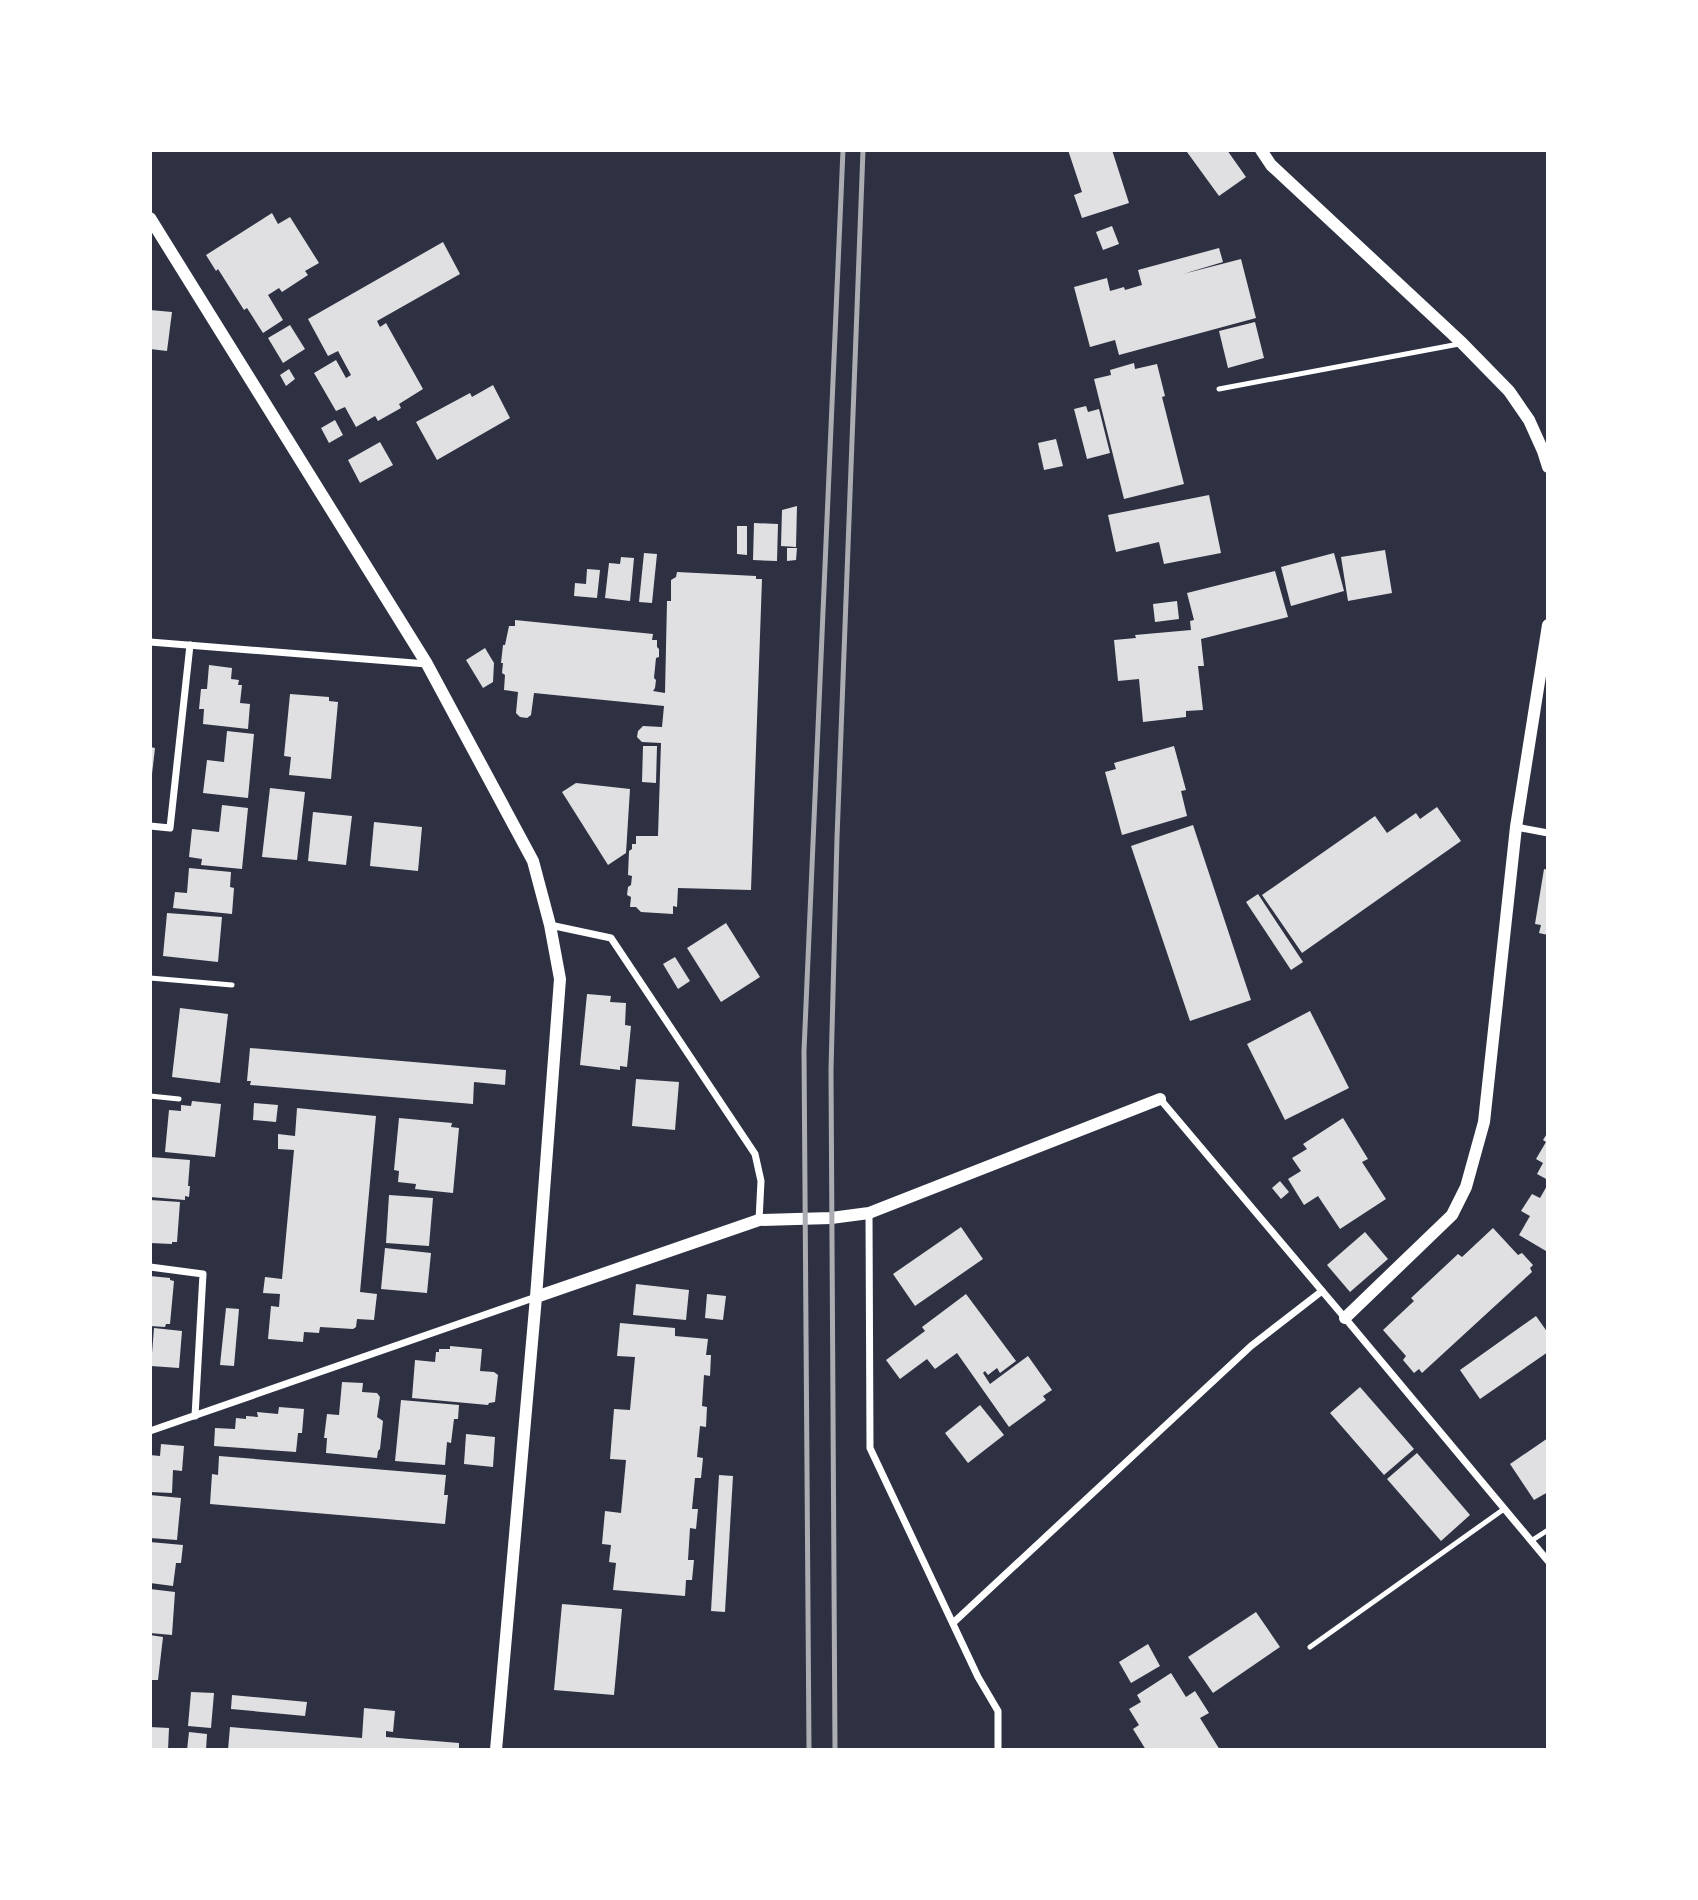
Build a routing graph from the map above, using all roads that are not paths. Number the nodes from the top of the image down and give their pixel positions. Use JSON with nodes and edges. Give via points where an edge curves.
{"nodes":[{"id":1,"x":1261,"y":150,"type":"edge"},
{"id":2,"x":150,"y":218,"type":"edge"},
{"id":3,"x":1462,"y":343,"type":"junction"},
{"id":4,"x":1219,"y":389,"type":"dead end"},
{"id":5,"x":1548,"y":467,"type":"edge"},
{"id":6,"x":1548,"y":625,"type":"edge"},
{"id":7,"x":150,"y":642,"type":"edge"},
{"id":8,"x":190,"y":645,"type":"junction"},
{"id":9,"x":427,"y":664,"type":"junction"},
{"id":10,"x":150,"y":826,"type":"edge"},
{"id":11,"x":1516,"y":827,"type":"junction"},
{"id":12,"x":1548,"y":833,"type":"edge"},
{"id":13,"x":550,"y":925,"type":"junction"},
{"id":14,"x":150,"y":978,"type":"edge"},
{"id":15,"x":232,"y":985,"type":"dead end"},
{"id":16,"x":150,"y":1096,"type":"edge"},
{"id":17,"x":179,"y":1099,"type":"dead end"},
{"id":18,"x":1160,"y":1099,"type":"joint"},
{"id":19,"x":869,"y":1213,"type":"junction"},
{"id":20,"x":759,"y":1220,"type":"junction"},
{"id":21,"x":150,"y":1267,"type":"edge"},
{"id":22,"x":1322,"y":1291,"type":"junction"},
{"id":23,"x":536,"y":1297,"type":"junction"},
{"id":24,"x":1345,"y":1318,"type":"junction"},
{"id":25,"x":195,"y":1416,"type":"junction"},
{"id":26,"x":150,"y":1431,"type":"edge"},
{"id":27,"x":1504,"y":1509,"type":"junction"},
{"id":28,"x":1548,"y":1530,"type":"edge"},
{"id":29,"x":1531,"y":1541,"type":"junction"},
{"id":30,"x":1548,"y":1562,"type":"edge"},
{"id":31,"x":953,"y":1623,"type":"junction"},
{"id":32,"x":1310,"y":1647,"type":"dead end"},
{"id":33,"x":496,"y":1749,"type":"edge"},
{"id":34,"x":998,"y":1749,"type":"edge"}],
"edges":[{"from":1,"to":3,"type":"street","via":[[1271,165]]},
{"from":2,"to":9,"type":"street"},
{"from":3,"to":4,"type":"lane"},
{"from":3,"to":5,"type":"street","via":[[1509,391],[1529,420]]},
{"from":6,"to":11,"type":"street"},
{"from":7,"to":8,"type":"street"},
{"from":8,"to":9,"type":"street"},
{"from":8,"to":10,"type":"street","via":[[170,828]]},
{"from":9,"to":13,"type":"street","via":[[533,861]]},
{"from":11,"to":12,"type":"street"},
{"from":11,"to":24,"type":"street","via":[[1484,1122],[1466,1187],[1452,1216]]},
{"from":13,"to":20,"type":"street","via":[[611,939],[755,1154],[761,1181]]},
{"from":13,"to":23,"type":"street","via":[[560,979]]},
{"from":14,"to":15,"type":"lane"},
{"from":16,"to":17,"type":"lane"},
{"from":18,"to":19,"type":"street"},
{"from":18,"to":22,"type":"street"},
{"from":19,"to":20,"type":"street"},
{"from":19,"to":31,"type":"street","via":[[870,1448]]},
{"from":20,"to":23,"type":"street"},
{"from":21,"to":25,"type":"street","via":[[203,1274]]},
{"from":22,"to":24,"type":"street"},
{"from":22,"to":31,"type":"street","via":[[1251,1346]]},
{"from":23,"to":25,"type":"street"},
{"from":23,"to":33,"type":"street"},
{"from":24,"to":27,"type":"street"},
{"from":25,"to":26,"type":"street"},
{"from":27,"to":29,"type":"street"},
{"from":27,"to":32,"type":"lane"},
{"from":28,"to":29,"type":"lane"},
{"from":29,"to":30,"type":"street"},
{"from":31,"to":34,"type":"street","via":[[998,1711]]}]}
